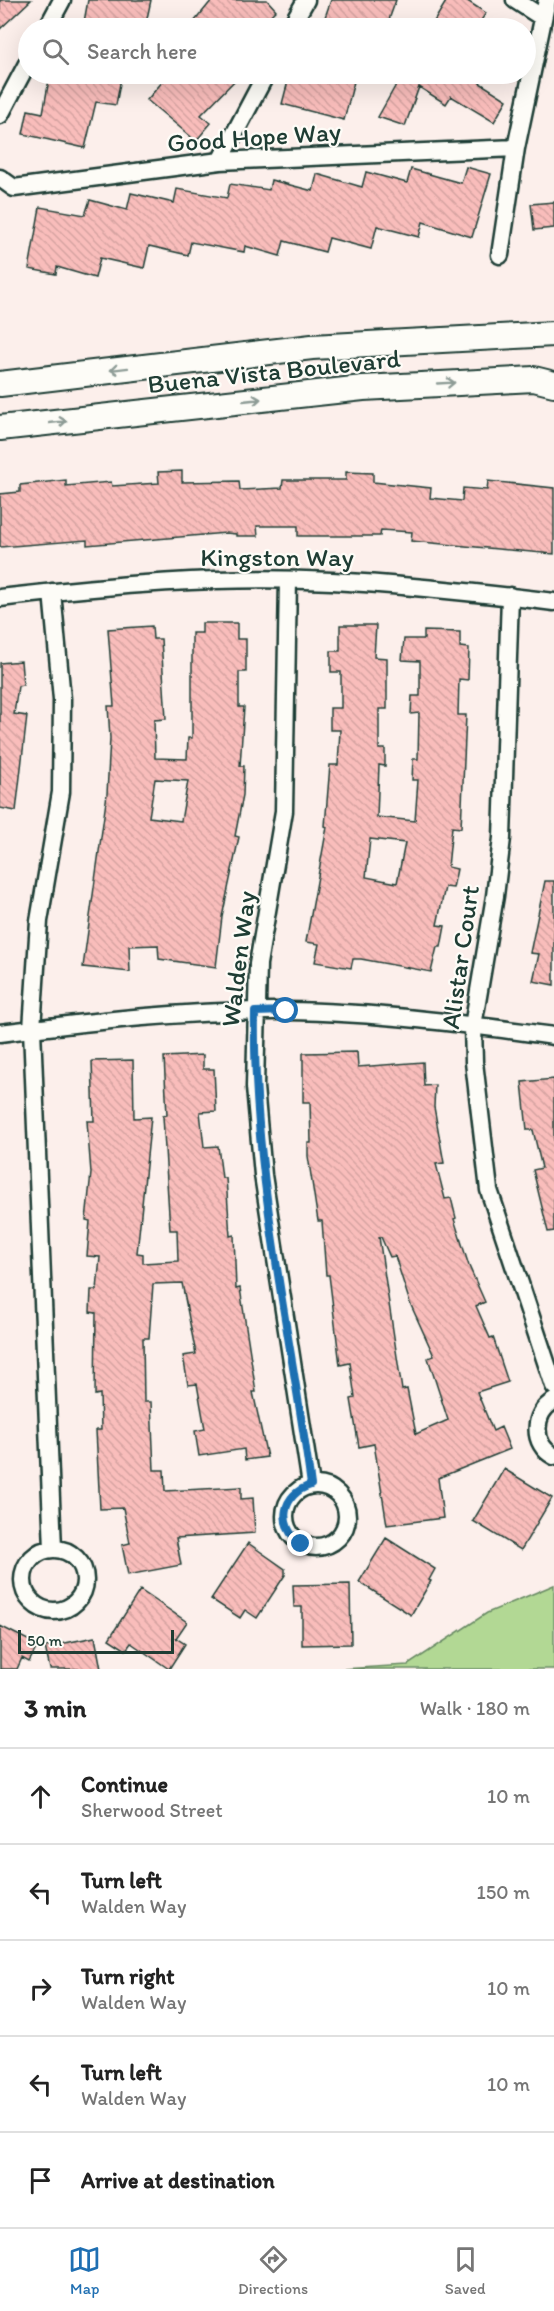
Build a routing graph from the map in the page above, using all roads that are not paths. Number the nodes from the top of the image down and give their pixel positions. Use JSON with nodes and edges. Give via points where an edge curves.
{"nodes":[{"id":1,"x":62,"y":0,"type":"edge"},
{"id":2,"x":306,"y":0,"type":"edge"},
{"id":3,"x":515,"y":0,"type":"edge"},
{"id":4,"x":547,"y":0,"type":"edge"},
{"id":5,"x":52,"y":18,"type":"edge"},
{"id":6,"x":296,"y":18,"type":"edge"},
{"id":7,"x":543,"y":18,"type":"junction"},
{"id":8,"x":536,"y":52,"type":"edge"},
{"id":9,"x":18,"y":81,"type":"edge"},
{"id":10,"x":261,"y":84,"type":"edge"},
{"id":11,"x":529,"y":84,"type":"edge"},
{"id":12,"x":0,"y":115,"type":"edge"},
{"id":13,"x":516,"y":148,"type":"junction"},
{"id":14,"x":220,"y":161,"type":"junction"},
{"id":15,"x":0,"y":178,"type":"edge"},
{"id":16,"x":500,"y":255,"type":"dead end"},
{"id":17,"x":554,"y":334,"type":"edge"},
{"id":18,"x":0,"y":384,"type":"edge"},
{"id":19,"x":554,"y":384,"type":"edge"},
{"id":20,"x":0,"y":428,"type":"edge"},
{"id":21,"x":288,"y":580,"type":"junction"},
{"id":22,"x":52,"y":592,"type":"junction"},
{"id":23,"x":510,"y":596,"type":"junction"},
{"id":24,"x":0,"y":598,"type":"edge"},
{"id":25,"x":554,"y":602,"type":"edge"},
{"id":26,"x":255,"y":1012,"type":"junction"},
{"id":27,"x":473,"y":1026,"type":"junction"},
{"id":28,"x":32,"y":1029,"type":"junction"},
{"id":29,"x":0,"y":1033,"type":"edge"},
{"id":30,"x":554,"y":1036,"type":"edge"},
{"id":31,"x":554,"y":1386,"type":"edge"},
{"id":32,"x":554,"y":1401,"type":"edge"},
{"id":33,"x":554,"y":1456,"type":"edge"},
{"id":34,"x":311,"y":1485,"type":"dead end"},
{"id":35,"x":53,"y":1549,"type":"dead end"}],
"edges":[{"from":1,"to":5,"type":"street"},
{"from":2,"to":6,"type":"street"},
{"from":3,"to":7,"type":"street"},
{"from":4,"to":7,"type":"street"},
{"from":7,"to":8,"type":"street"},
{"from":9,"to":12,"type":"street"},
{"from":10,"to":14,"type":"street"},
{"from":11,"to":13,"type":"street"},
{"from":13,"to":14,"type":"street","name":"Good Hope Way"},
{"from":13,"to":16,"type":"street"},
{"from":14,"to":15,"type":"street","name":"Good Hope Way","via":[[14,188]]},
{"from":17,"to":18,"type":"main road","name":"Buena Vista Boulevard","one_way":true,"via":[[312,347]]},
{"from":20,"to":19,"type":"main road","name":"Buena Vista Boulevard","one_way":true,"via":[[363,388],[534,379]]},
{"from":21,"to":22,"type":"street","name":"Kingston Way","via":[[209,581]]},
{"from":21,"to":23,"type":"street","name":"Kingston Way"},
{"from":21,"to":26,"type":"street","name":"Walden Way","via":[[284,811],[258,964]]},
{"from":22,"to":24,"type":"street","name":"Kingston Way"},
{"from":22,"to":28,"type":"street","via":[[62,699],[61,792],[39,921]]},
{"from":23,"to":25,"type":"street","name":"Kingston Way"},
{"from":23,"to":27,"type":"street","name":"Alistar Court","via":[[502,838]]},
{"from":26,"to":27,"type":"street","via":[[329,1012]]},
{"from":26,"to":28,"type":"street","via":[[110,1020]]},
{"from":26,"to":34,"type":"street","name":"Walden Way","via":[[258,1133]]},
{"from":27,"to":30,"type":"street"},
{"from":27,"to":31,"type":"street","name":"Alistar Court","via":[[477,1102],[489,1190]]},
{"from":28,"to":29,"type":"street"},
{"from":28,"to":35,"type":"street"},
{"from":32,"to":33,"type":"street","via":[[543,1410],[537,1429],[543,1447]]}]}
